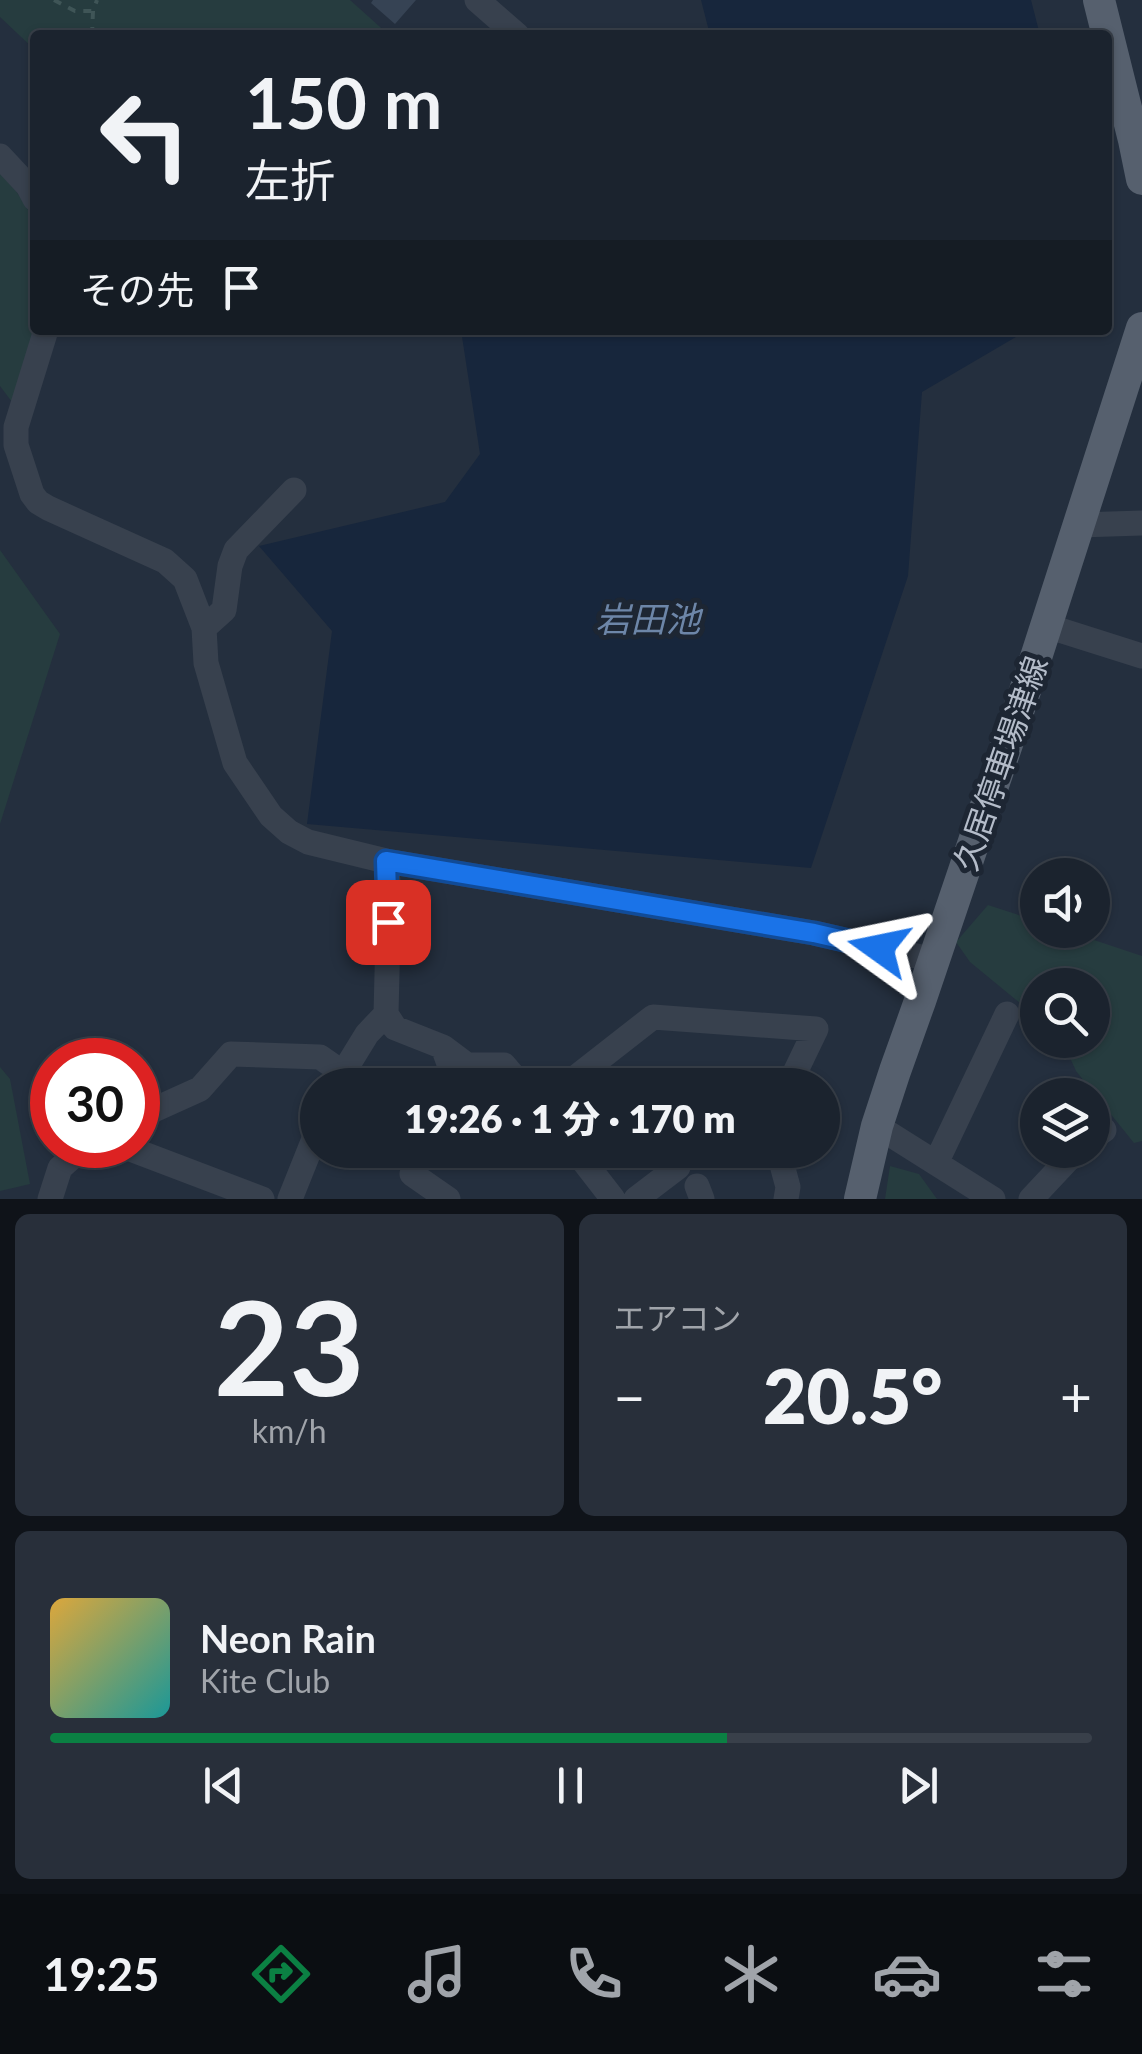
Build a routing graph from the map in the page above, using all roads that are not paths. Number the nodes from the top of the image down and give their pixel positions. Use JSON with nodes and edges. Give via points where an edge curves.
{"nodes":[{"id":1,"x":477,"y":0,"type":"edge"},
{"id":2,"x":1099,"y":0,"type":"edge"},
{"id":3,"x":511,"y":30,"type":"edge"},
{"id":4,"x":1106,"y":30,"type":"edge"},
{"id":5,"x":1112,"y":54,"type":"edge"},
{"id":6,"x":0,"y":156,"type":"edge"},
{"id":7,"x":1142,"y":179,"type":"edge"},
{"id":8,"x":30,"y":190,"type":"edge"},
{"id":9,"x":1142,"y":328,"type":"edge"},
{"id":10,"x":44,"y":335,"type":"edge"},
{"id":11,"x":294,"y":490,"type":"dead end"},
{"id":12,"x":1142,"y":523,"type":"edge"},
{"id":13,"x":1078,"y":525,"type":"junction"},
{"id":14,"x":1046,"y":626,"type":"junction"},
{"id":15,"x":204,"y":628,"type":"junction"},
{"id":16,"x":1142,"y":656,"type":"edge"},
{"id":17,"x":386,"y":861,"type":"junction"},
{"id":18,"x":934,"y":960,"type":"junction"},
{"id":19,"x":386,"y":1014,"type":"junction"},
{"id":20,"x":1007,"y":1014,"type":"dead end"},
{"id":21,"x":442,"y":1047,"type":"junction"},
{"id":22,"x":330,"y":1068,"type":"edge"},
{"id":23,"x":346,"y":1068,"type":"edge"},
{"id":24,"x":450,"y":1068,"type":"edge"},
{"id":25,"x":507,"y":1068,"type":"edge"},
{"id":26,"x":588,"y":1068,"type":"edge"},
{"id":27,"x":797,"y":1068,"type":"edge"},
{"id":28,"x":160,"y":1107,"type":"edge"},
{"id":29,"x":877,"y":1126,"type":"junction"},
{"id":30,"x":160,"y":1160,"type":"edge"},
{"id":31,"x":936,"y":1163,"type":"junction"},
{"id":32,"x":60,"y":1168,"type":"edge"},
{"id":33,"x":302,"y":1168,"type":"edge"},
{"id":34,"x":414,"y":1168,"type":"edge"},
{"id":35,"x":588,"y":1168,"type":"edge"},
{"id":36,"x":675,"y":1168,"type":"edge"},
{"id":37,"x":783,"y":1168,"type":"edge"},
{"id":38,"x":1060,"y":1168,"type":"edge"},
{"id":39,"x":50,"y":1199,"type":"edge"},
{"id":40,"x":262,"y":1199,"type":"edge"},
{"id":41,"x":290,"y":1199,"type":"edge"},
{"id":42,"x":448,"y":1199,"type":"edge"},
{"id":43,"x":613,"y":1199,"type":"edge"},
{"id":44,"x":636,"y":1199,"type":"edge"},
{"id":45,"x":786,"y":1199,"type":"edge"},
{"id":46,"x":860,"y":1199,"type":"edge"},
{"id":47,"x":993,"y":1199,"type":"edge"},
{"id":48,"x":1032,"y":1199,"type":"edge"}],
"edges":[{"from":1,"to":3,"type":"street"},
{"from":2,"to":4,"type":"main road"},
{"from":5,"to":7,"type":"main road"},
{"from":6,"to":8,"type":"street"},
{"from":9,"to":13,"type":"main road","name":"久居停車場津線"},
{"from":10,"to":15,"type":"street","via":[[16,427],[32,494],[48,508],[164,561],[185,579]]},
{"from":11,"to":15,"type":"street","via":[[236,550],[224,610]]},
{"from":12,"to":13,"type":"street"},
{"from":13,"to":14,"type":"main road","name":"久居停車場津線"},
{"from":14,"to":16,"type":"street"},
{"from":14,"to":18,"type":"main road","name":"久居停車場津線"},
{"from":15,"to":17,"type":"street","via":[[206,663],[234,763],[271,816],[308,842]]},
{"from":17,"to":18,"type":"street","via":[[814,933]]},
{"from":17,"to":19,"type":"street"},
{"from":18,"to":29,"type":"main road","name":"久居停車場津線"},
{"from":19,"to":21,"type":"street","via":[[395,1028]]},
{"from":19,"to":23,"type":"street"},
{"from":20,"to":31,"type":"street"},
{"from":21,"to":24,"type":"street"},
{"from":21,"to":25,"type":"street","via":[[467,1065]]},
{"from":22,"to":28,"type":"street","via":[[320,1057],[230,1054],[200,1089]]},
{"from":26,"to":27,"type":"street","via":[[653,1017],[816,1029]]},
{"from":29,"to":31,"type":"street"},
{"from":29,"to":46,"type":"main road","name":"久居停車場津線"},
{"from":30,"to":40,"type":"street"},
{"from":31,"to":47,"type":"street"},
{"from":32,"to":39,"type":"street"},
{"from":33,"to":41,"type":"street"},
{"from":34,"to":42,"type":"street","via":[[412,1174]]},
{"from":35,"to":43,"type":"street"},
{"from":36,"to":44,"type":"street"},
{"from":37,"to":45,"type":"street"},
{"from":38,"to":48,"type":"street"}]}
